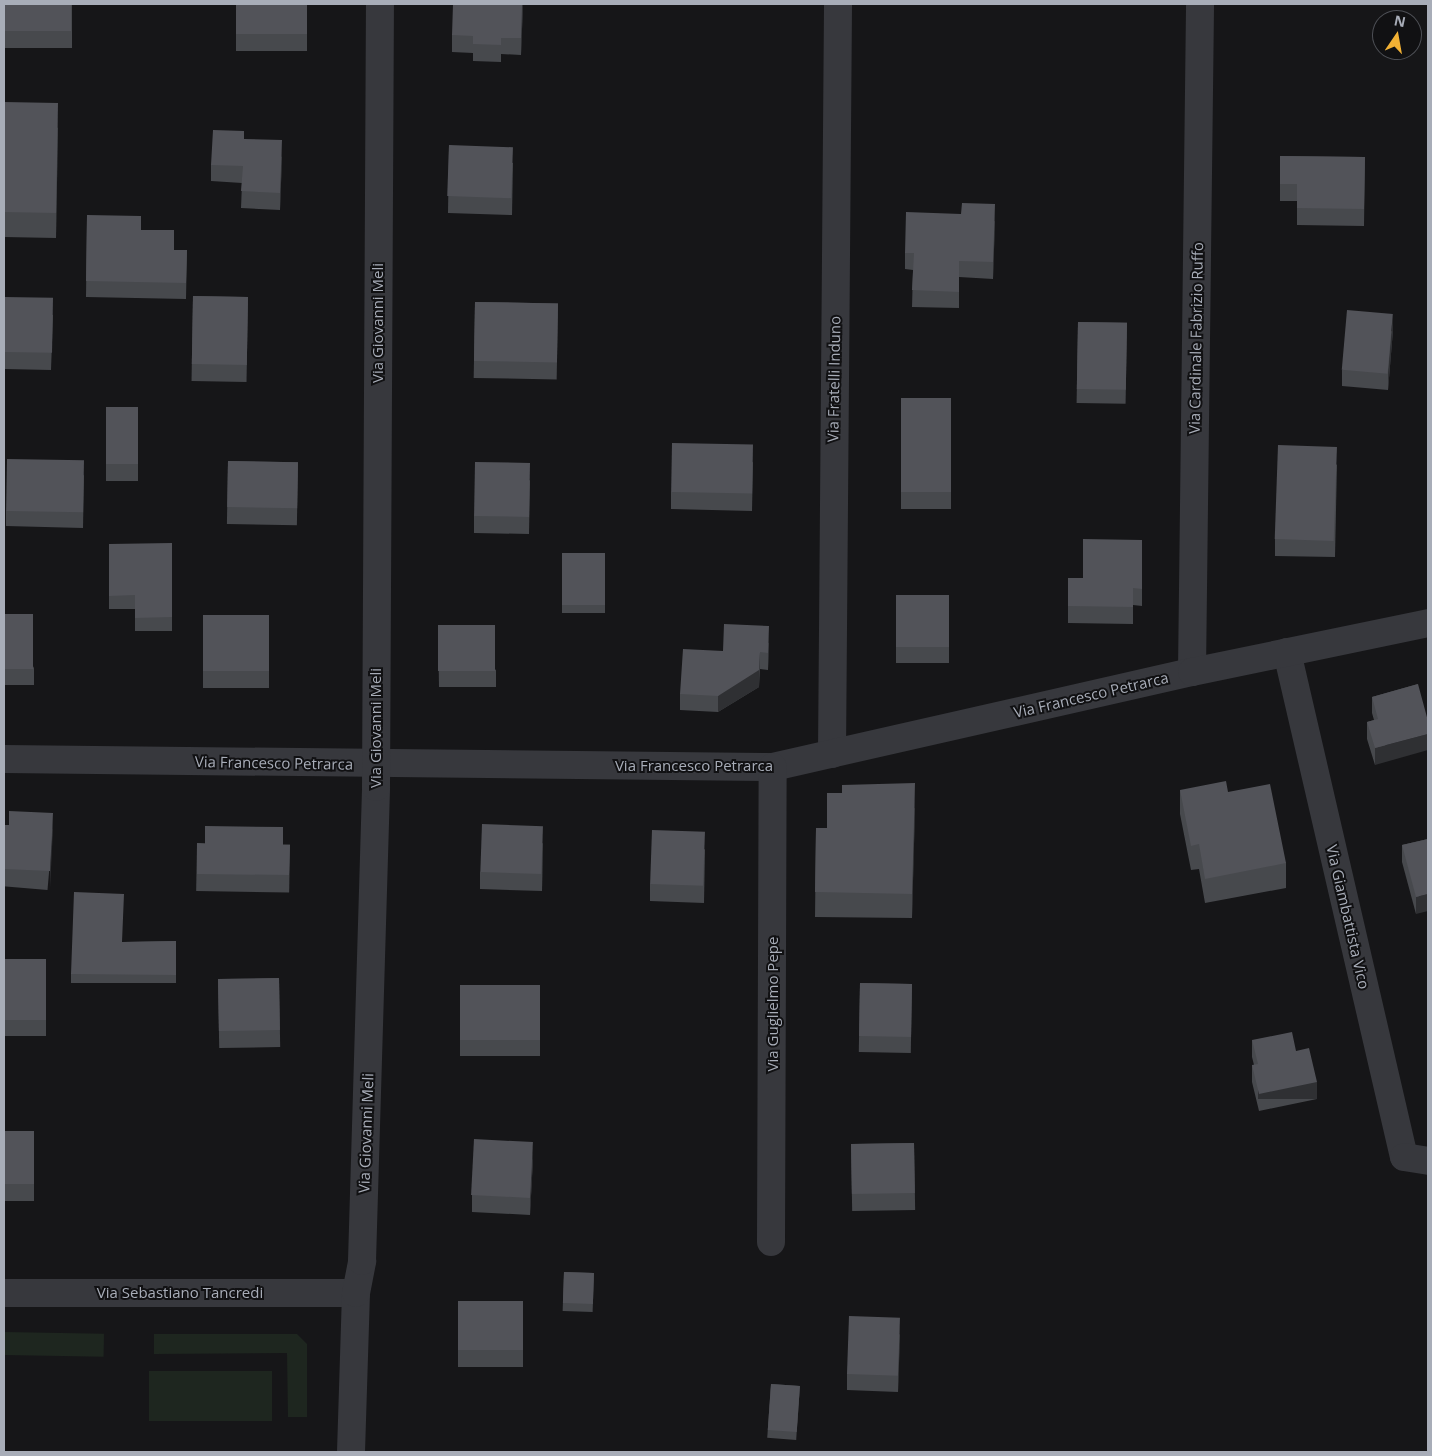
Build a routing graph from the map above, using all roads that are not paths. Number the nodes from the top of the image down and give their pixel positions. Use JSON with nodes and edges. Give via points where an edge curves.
{"nodes":[{"id":1,"x":380,"y":4,"type":"edge"},
{"id":2,"x":838,"y":4,"type":"edge"},
{"id":3,"x":1200,"y":4,"type":"edge"},
{"id":4,"x":1428,"y":623,"type":"edge"},
{"id":5,"x":1287,"y":652,"type":"junction"},
{"id":6,"x":1192,"y":672,"type":"junction"},
{"id":7,"x":832,"y":754,"type":"junction"},
{"id":8,"x":4,"y":759,"type":"edge"},
{"id":9,"x":376,"y":765,"type":"junction"},
{"id":10,"x":773,"y":767,"type":"junction"},
{"id":11,"x":1428,"y":1161,"type":"edge"},
{"id":12,"x":771,"y":1242,"type":"dead end"},
{"id":13,"x":4,"y":1293,"type":"edge"},
{"id":14,"x":356,"y":1293,"type":"junction"},
{"id":15,"x":351,"y":1452,"type":"edge"}],
"edges":[{"from":1,"to":9,"type":"street","name":"Via Giovanni Meli"},
{"from":2,"to":7,"type":"street","name":"Via Fratelli Induno"},
{"from":3,"to":6,"type":"street","name":"Via Cardinale Fabrizio Ruffo"},
{"from":4,"to":5,"type":"street","name":"Via Francesco Petrarca"},
{"from":5,"to":6,"type":"street","name":"Via Francesco Petrarca"},
{"from":5,"to":11,"type":"street","name":"Via Giambattista Vico","via":[[1404,1157]]},
{"from":6,"to":7,"type":"street","name":"Via Francesco Petrarca"},
{"from":7,"to":10,"type":"street","name":"Via Francesco Petrarca"},
{"from":8,"to":9,"type":"street","name":"Via Francesco Petrarca"},
{"from":9,"to":10,"type":"street","name":"Via Francesco Petrarca"},
{"from":9,"to":14,"type":"street","name":"Via Giovanni Meli","via":[[362,1261]]},
{"from":10,"to":12,"type":"street","name":"Via Guglielmo Pepe"},
{"from":13,"to":14,"type":"street","name":"Via Sebastiano Tancredi"},
{"from":14,"to":15,"type":"street","name":"Via Giovanni Meli"}]}
